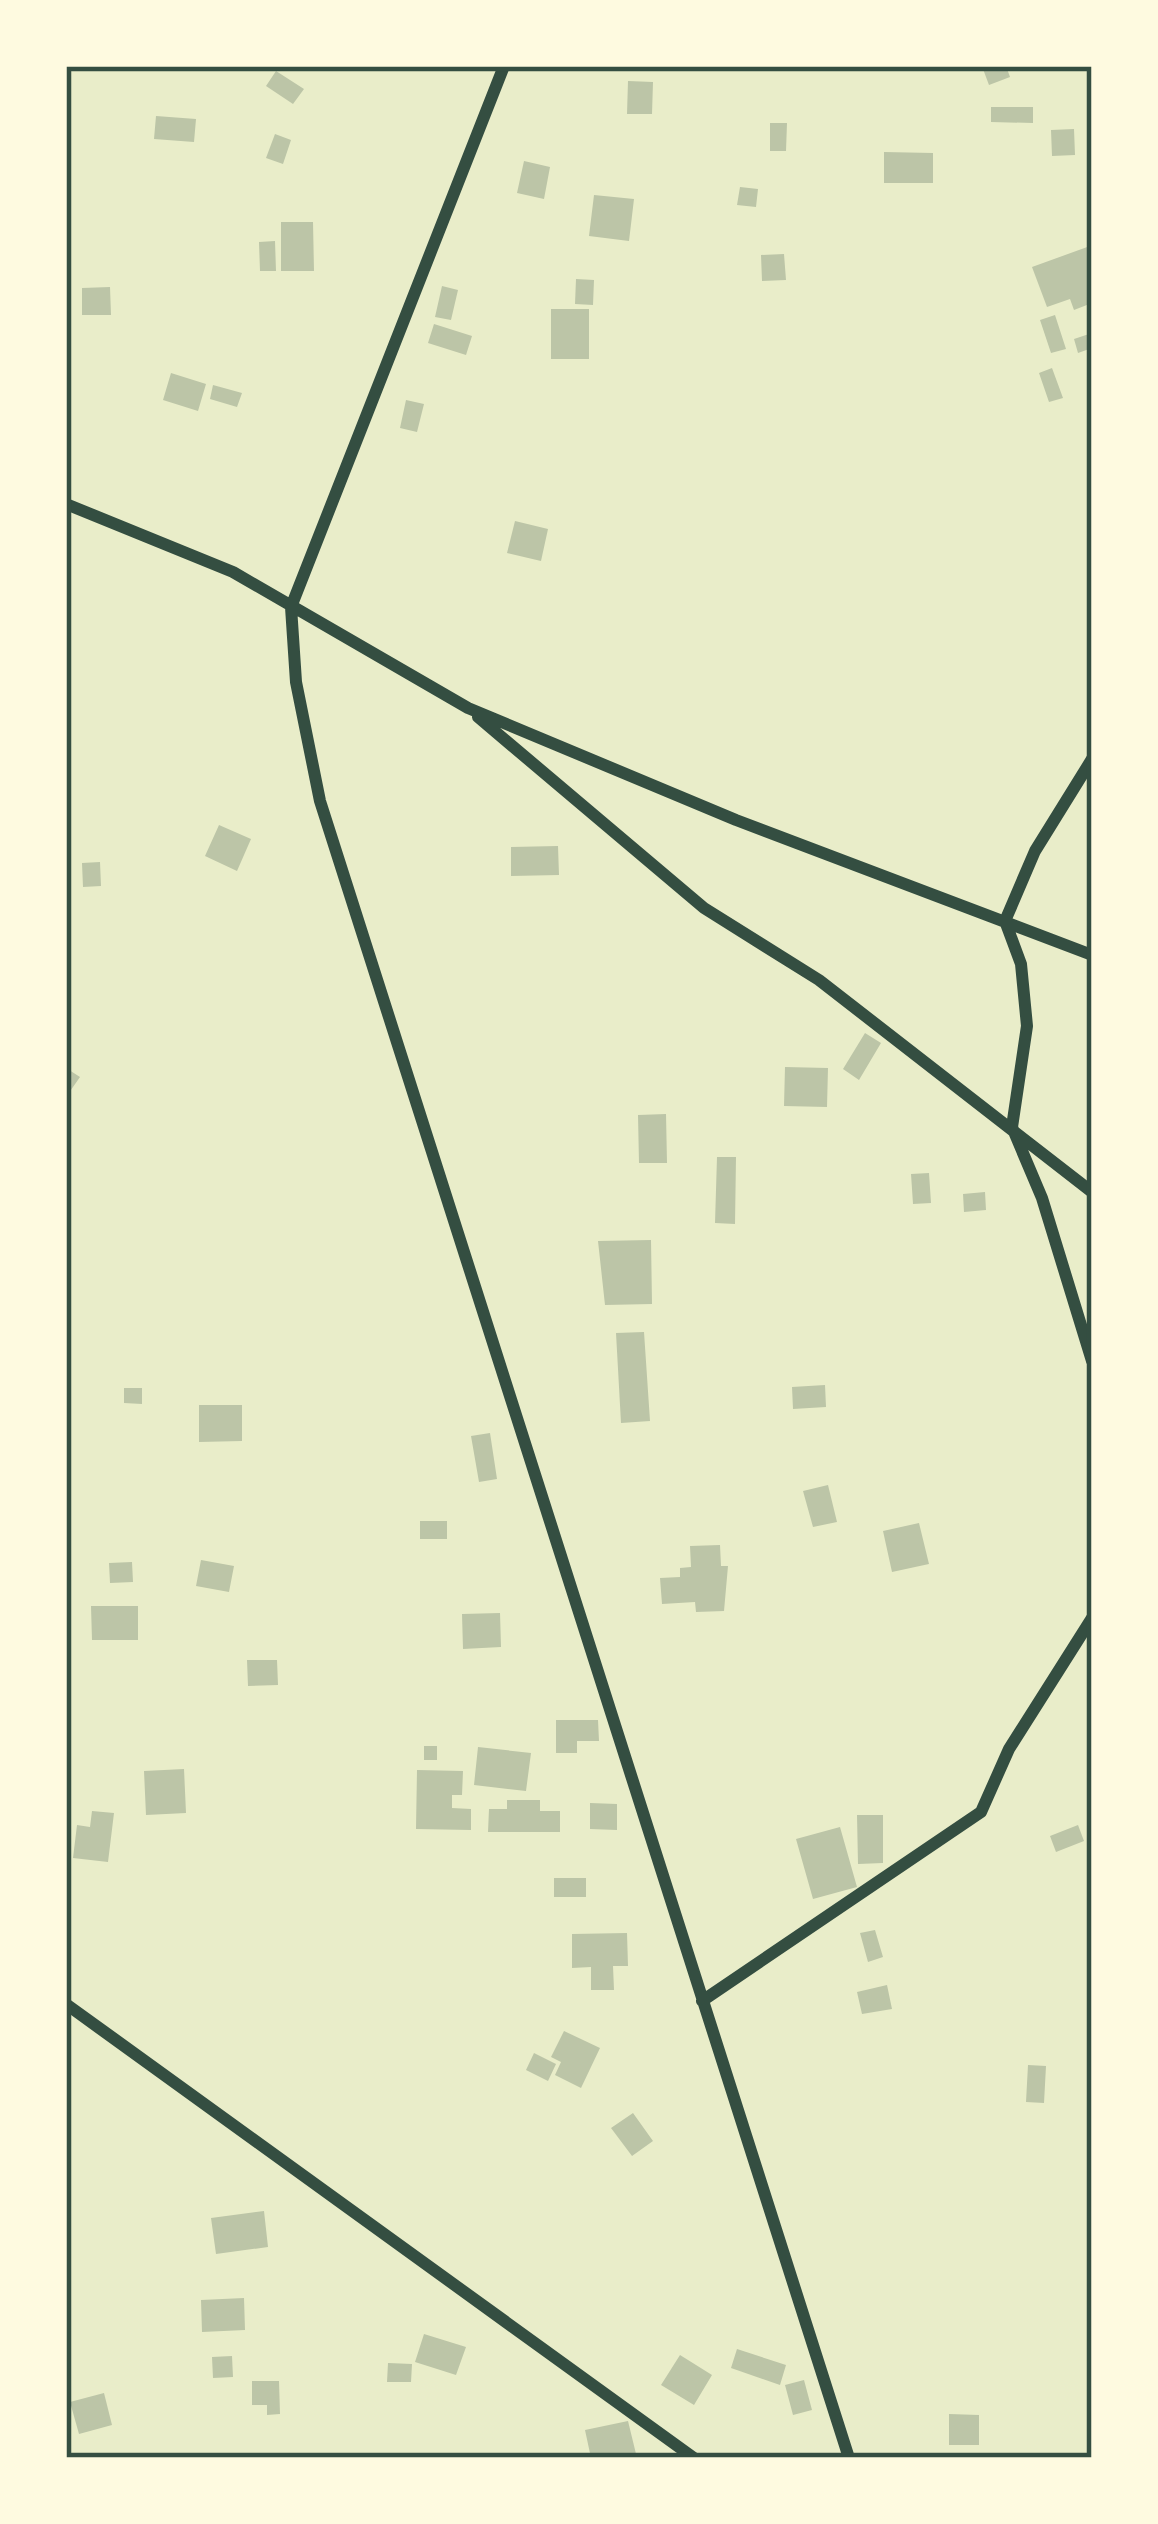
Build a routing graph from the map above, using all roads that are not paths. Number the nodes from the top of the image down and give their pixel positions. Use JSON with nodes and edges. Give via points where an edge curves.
{"nodes":[{"id":1,"x":504,"y":66,"type":"edge"},
{"id":2,"x":66,"y":503,"type":"edge"},
{"id":3,"x":292,"y":607,"type":"junction"},
{"id":4,"x":468,"y":708,"type":"junction"},
{"id":5,"x":1092,"y":759,"type":"edge"},
{"id":6,"x":1005,"y":921,"type":"junction"},
{"id":7,"x":1092,"y":956,"type":"edge"},
{"id":8,"x":1012,"y":1127,"type":"junction"},
{"id":9,"x":1092,"y":1192,"type":"edge"},
{"id":10,"x":1092,"y":1361,"type":"edge"},
{"id":11,"x":1092,"y":1618,"type":"edge"},
{"id":12,"x":702,"y":2001,"type":"junction"},
{"id":13,"x":66,"y":2004,"type":"edge"},
{"id":14,"x":694,"y":2458,"type":"edge"},
{"id":15,"x":849,"y":2458,"type":"edge"}],
"edges":[{"from":1,"to":3,"type":"street"},
{"from":2,"to":3,"type":"street","via":[[179,546]]},
{"from":3,"to":4,"type":"street"},
{"from":3,"to":12,"type":"street","via":[[296,682],[320,801]]},
{"from":4,"to":6,"type":"street"},
{"from":4,"to":8,"type":"street","via":[[704,908],[819,980]]},
{"from":5,"to":6,"type":"street","via":[[1035,850]]},
{"from":6,"to":7,"type":"street"},
{"from":6,"to":8,"type":"street","via":[[1021,964],[1027,1026]]},
{"from":8,"to":9,"type":"street"},
{"from":8,"to":10,"type":"street"},
{"from":11,"to":12,"type":"street","via":[[1010,1749],[981,1812]]},
{"from":12,"to":15,"type":"street"},
{"from":13,"to":14,"type":"street"}]}
